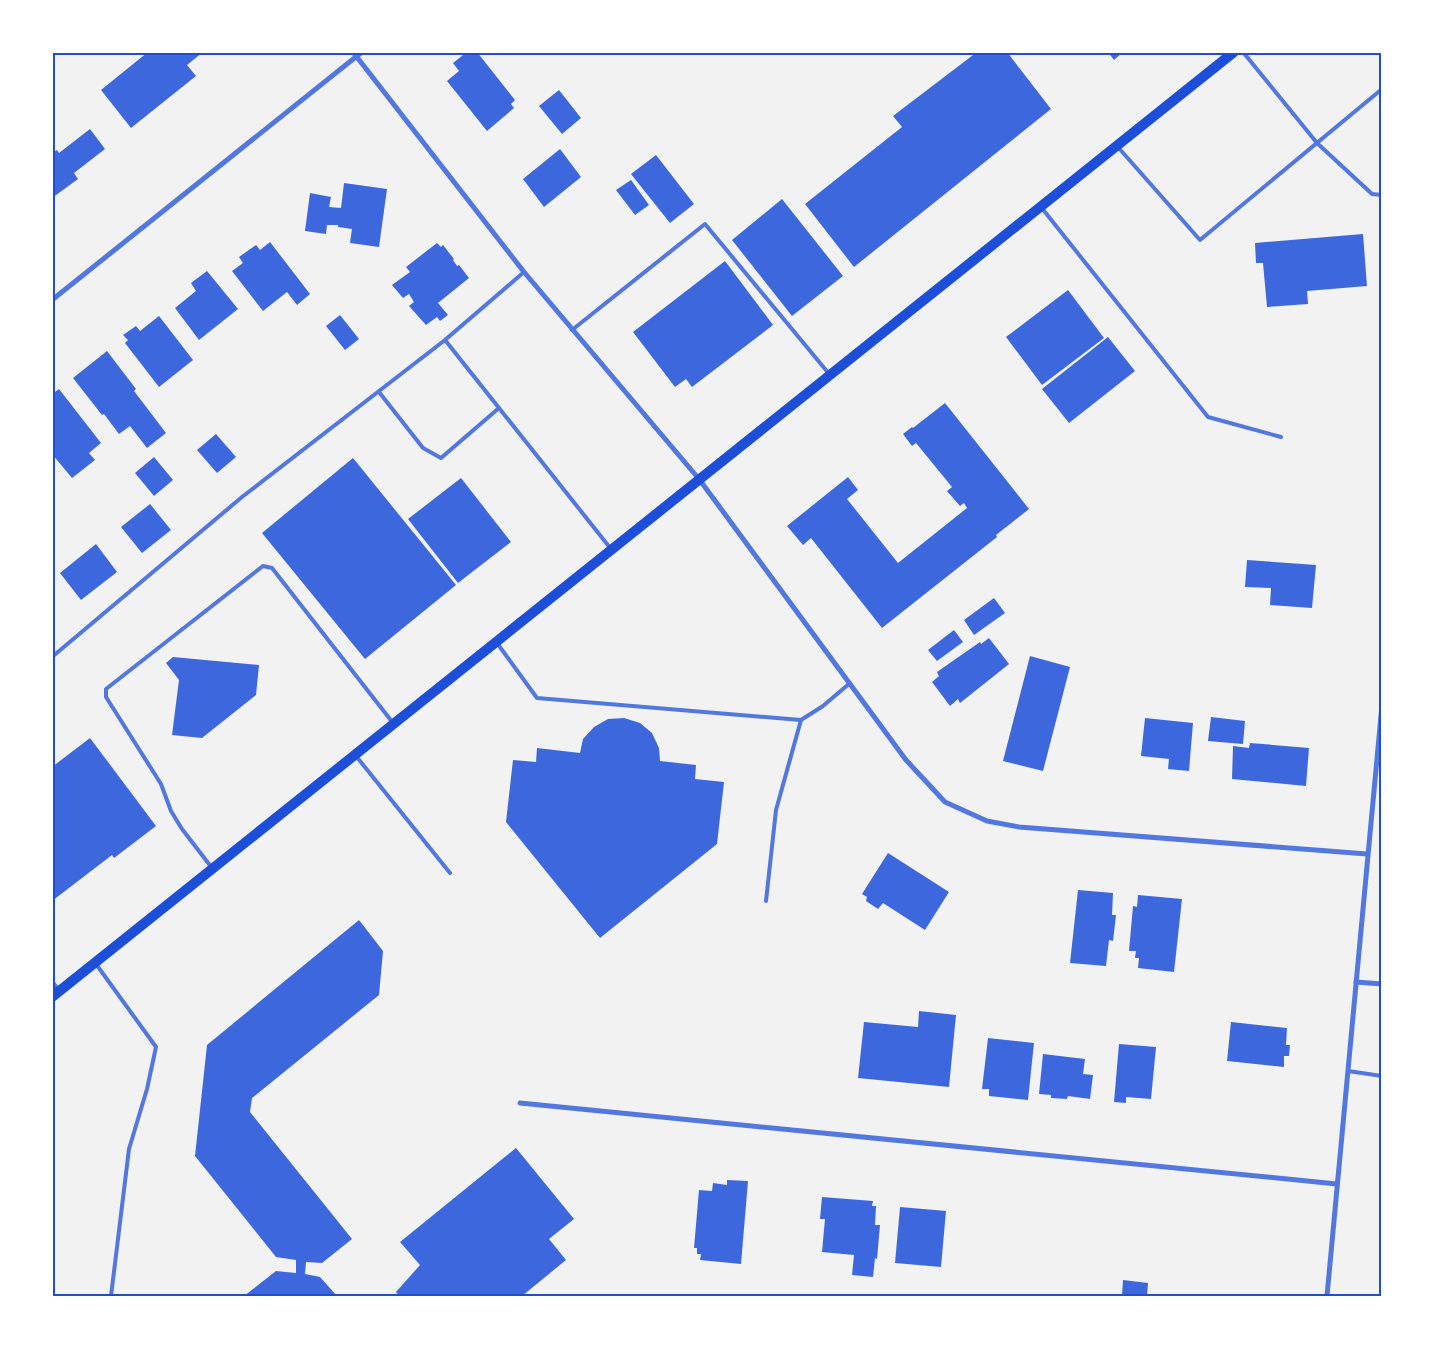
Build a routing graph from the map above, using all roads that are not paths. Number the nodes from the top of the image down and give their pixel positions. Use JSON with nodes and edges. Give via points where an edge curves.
{"nodes":[{"id":1,"x":362,"y":52,"type":"edge"},
{"id":2,"x":1234,"y":52,"type":"edge"},
{"id":3,"x":1243,"y":52,"type":"edge"},
{"id":4,"x":355,"y":55,"type":"edge"},
{"id":5,"x":1382,"y":89,"type":"edge"},
{"id":6,"x":1316,"y":143,"type":"junction"},
{"id":7,"x":1117,"y":146,"type":"junction"},
{"id":8,"x":1382,"y":195,"type":"edge"},
{"id":9,"x":1041,"y":207,"type":"junction"},
{"id":10,"x":524,"y":272,"type":"junction"},
{"id":11,"x":52,"y":300,"type":"edge"},
{"id":12,"x":572,"y":330,"type":"junction"},
{"id":13,"x":445,"y":340,"type":"junction"},
{"id":14,"x":830,"y":375,"type":"junction"},
{"id":15,"x":379,"y":392,"type":"junction"},
{"id":16,"x":499,"y":408,"type":"junction"},
{"id":17,"x":1281,"y":437,"type":"dead end"},
{"id":18,"x":699,"y":479,"type":"junction"},
{"id":19,"x":611,"y":549,"type":"junction"},
{"id":20,"x":496,"y":642,"type":"junction"},
{"id":21,"x":52,"y":656,"type":"edge"},
{"id":22,"x":850,"y":682,"type":"junction"},
{"id":23,"x":1382,"y":705,"type":"edge"},
{"id":24,"x":801,"y":720,"type":"junction"},
{"id":25,"x":393,"y":724,"type":"junction"},
{"id":26,"x":355,"y":754,"type":"junction"},
{"id":27,"x":1367,"y":854,"type":"junction"},
{"id":28,"x":212,"y":868,"type":"junction"},
{"id":29,"x":450,"y":872,"type":"dead end"},
{"id":30,"x":766,"y":900,"type":"dead end"},
{"id":31,"x":95,"y":962,"type":"junction"},
{"id":32,"x":52,"y":982,"type":"edge"},
{"id":33,"x":1356,"y":982,"type":"junction"},
{"id":34,"x":1382,"y":984,"type":"edge"},
{"id":35,"x":56,"y":994,"type":"edge"},
{"id":36,"x":1348,"y":1071,"type":"junction"},
{"id":37,"x":1382,"y":1076,"type":"edge"},
{"id":38,"x":520,"y":1103,"type":"dead end"},
{"id":39,"x":1337,"y":1184,"type":"junction"},
{"id":40,"x":111,"y":1296,"type":"edge"},
{"id":41,"x":1327,"y":1296,"type":"edge"}],
"edges":[{"from":1,"to":4,"type":"street"},
{"from":2,"to":7,"type":"main road"},
{"from":3,"to":6,"type":"lane"},
{"from":4,"to":10,"type":"street"},
{"from":4,"to":11,"type":"street"},
{"from":5,"to":6,"type":"lane"},
{"from":6,"to":7,"type":"lane","via":[[1200,240]]},
{"from":6,"to":8,"type":"lane","via":[[1372,194]]},
{"from":7,"to":9,"type":"main road"},
{"from":9,"to":14,"type":"main road"},
{"from":9,"to":17,"type":"lane","via":[[1208,417]]},
{"from":10,"to":12,"type":"street"},
{"from":10,"to":13,"type":"lane"},
{"from":12,"to":14,"type":"lane","via":[[705,224]]},
{"from":12,"to":18,"type":"street"},
{"from":13,"to":15,"type":"lane"},
{"from":13,"to":16,"type":"lane"},
{"from":14,"to":18,"type":"main road"},
{"from":15,"to":16,"type":"lane","via":[[423,448],[441,458]]},
{"from":15,"to":21,"type":"lane","via":[[242,497]]},
{"from":16,"to":19,"type":"lane"},
{"from":18,"to":19,"type":"main road"},
{"from":18,"to":22,"type":"street"},
{"from":19,"to":20,"type":"main road"},
{"from":20,"to":24,"type":"lane","via":[[537,698]]},
{"from":20,"to":25,"type":"main road"},
{"from":22,"to":24,"type":"lane"},
{"from":22,"to":27,"type":"street","via":[[906,760],[945,802],[987,821],[1019,827]]},
{"from":23,"to":27,"type":"street"},
{"from":24,"to":30,"type":"lane","via":[[776,810]]},
{"from":25,"to":26,"type":"main road"},
{"from":25,"to":28,"type":"lane","via":[[272,568],[263,566],[106,689],[106,697],[161,784],[174,816]]},
{"from":26,"to":28,"type":"main road"},
{"from":26,"to":29,"type":"lane"},
{"from":27,"to":33,"type":"street"},
{"from":28,"to":31,"type":"main road"},
{"from":31,"to":35,"type":"main road"},
{"from":31,"to":40,"type":"lane","via":[[156,1048],[148,1090],[129,1148]]},
{"from":32,"to":35,"type":"street"},
{"from":33,"to":34,"type":"street"},
{"from":33,"to":36,"type":"street"},
{"from":36,"to":37,"type":"lane"},
{"from":36,"to":39,"type":"street"},
{"from":38,"to":39,"type":"street"},
{"from":39,"to":41,"type":"street"}]}
